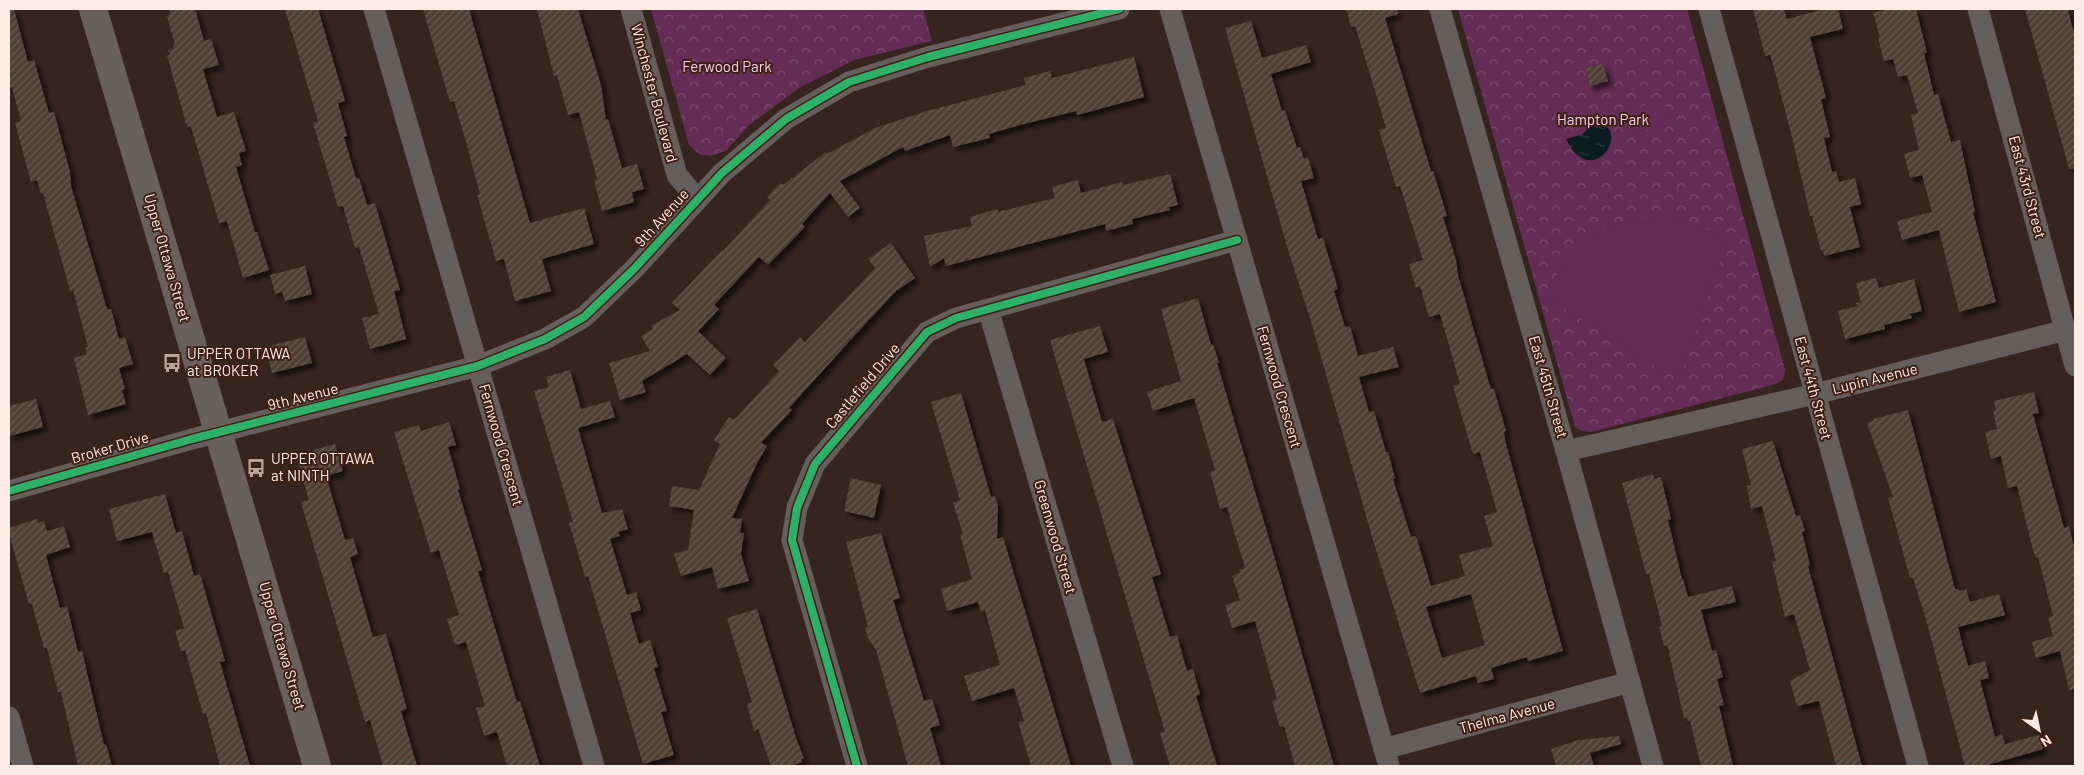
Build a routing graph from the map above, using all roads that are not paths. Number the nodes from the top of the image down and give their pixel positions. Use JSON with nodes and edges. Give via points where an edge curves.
{"nodes":[{"id":1,"x":93,"y":9,"type":"edge"},
{"id":2,"x":374,"y":9,"type":"edge"},
{"id":3,"x":631,"y":9,"type":"edge"},
{"id":4,"x":1119,"y":9,"type":"edge"},
{"id":5,"x":1170,"y":9,"type":"edge"},
{"id":6,"x":1440,"y":9,"type":"edge"},
{"id":7,"x":1709,"y":9,"type":"edge"},
{"id":8,"x":1978,"y":9,"type":"edge"},
{"id":9,"x":697,"y":199,"type":"junction"},
{"id":10,"x":1237,"y":240,"type":"junction"},
{"id":11,"x":988,"y":309,"type":"junction"},
{"id":12,"x":2066,"y":330,"type":"junction"},
{"id":13,"x":478,"y":366,"type":"junction"},
{"id":14,"x":2075,"y":366,"type":"edge"},
{"id":15,"x":1815,"y":394,"type":"junction"},
{"id":16,"x":218,"y":433,"type":"junction"},
{"id":17,"x":1566,"y":452,"type":"junction"},
{"id":18,"x":9,"y":490,"type":"edge"},
{"id":19,"x":1630,"y":682,"type":"junction"},
{"id":20,"x":9,"y":717,"type":"edge"},
{"id":21,"x":1386,"y":758,"type":"edge"},
{"id":22,"x":23,"y":766,"type":"edge"},
{"id":23,"x":317,"y":766,"type":"edge"},
{"id":24,"x":594,"y":766,"type":"edge"},
{"id":25,"x":857,"y":766,"type":"edge"},
{"id":26,"x":1123,"y":766,"type":"edge"},
{"id":27,"x":1653,"y":766,"type":"edge"},
{"id":28,"x":1918,"y":766,"type":"edge"}],
"edges":[{"from":1,"to":16,"type":"main road","name":"Upper Ottawa Street"},
{"from":2,"to":13,"type":"street","name":"Fernwood Crescent"},
{"from":3,"to":9,"type":"street","name":"Winchester Boulevard","via":[[677,175]]},
{"from":4,"to":9,"type":"street","name":"9th Avenue","via":[[928,57],[849,82],[786,119],[722,173]]},
{"from":5,"to":10,"type":"street","name":"Fernwood Crescent"},
{"from":6,"to":17,"type":"street","name":"East 45th Street"},
{"from":7,"to":15,"type":"street","name":"East 44th Street"},
{"from":8,"to":12,"type":"street","name":"East 43rd Street"},
{"from":9,"to":13,"type":"street","name":"9th Avenue","via":[[634,269],[584,317],[545,339]]},
{"from":10,"to":11,"type":"street","name":"Castlefield Drive"},
{"from":10,"to":21,"type":"street","name":"Fernwood Crescent"},
{"from":11,"to":25,"type":"street","name":"Castlefield Drive","via":[[956,318],[927,332],[815,464],[797,508],[792,540]]},
{"from":11,"to":26,"type":"street","name":"Greenwood Street"},
{"from":12,"to":14,"type":"street","name":"East 43rd Street"},
{"from":12,"to":15,"type":"street","name":"Lupin Avenue"},
{"from":13,"to":16,"type":"street","name":"9th Avenue"},
{"from":13,"to":24,"type":"street","name":"Fernwood Crescent"},
{"from":15,"to":17,"type":"street","name":"Lupin Avenue"},
{"from":15,"to":28,"type":"street","name":"East 44th Street"},
{"from":16,"to":18,"type":"street","name":"Broker Drive"},
{"from":16,"to":23,"type":"main road","name":"Upper Ottawa Street"},
{"from":17,"to":19,"type":"street","name":"East 45th Street"},
{"from":19,"to":21,"type":"street","name":"Thelma Avenue"},
{"from":19,"to":27,"type":"street","name":"East 45th Street"},
{"from":20,"to":22,"type":"street"}]}
